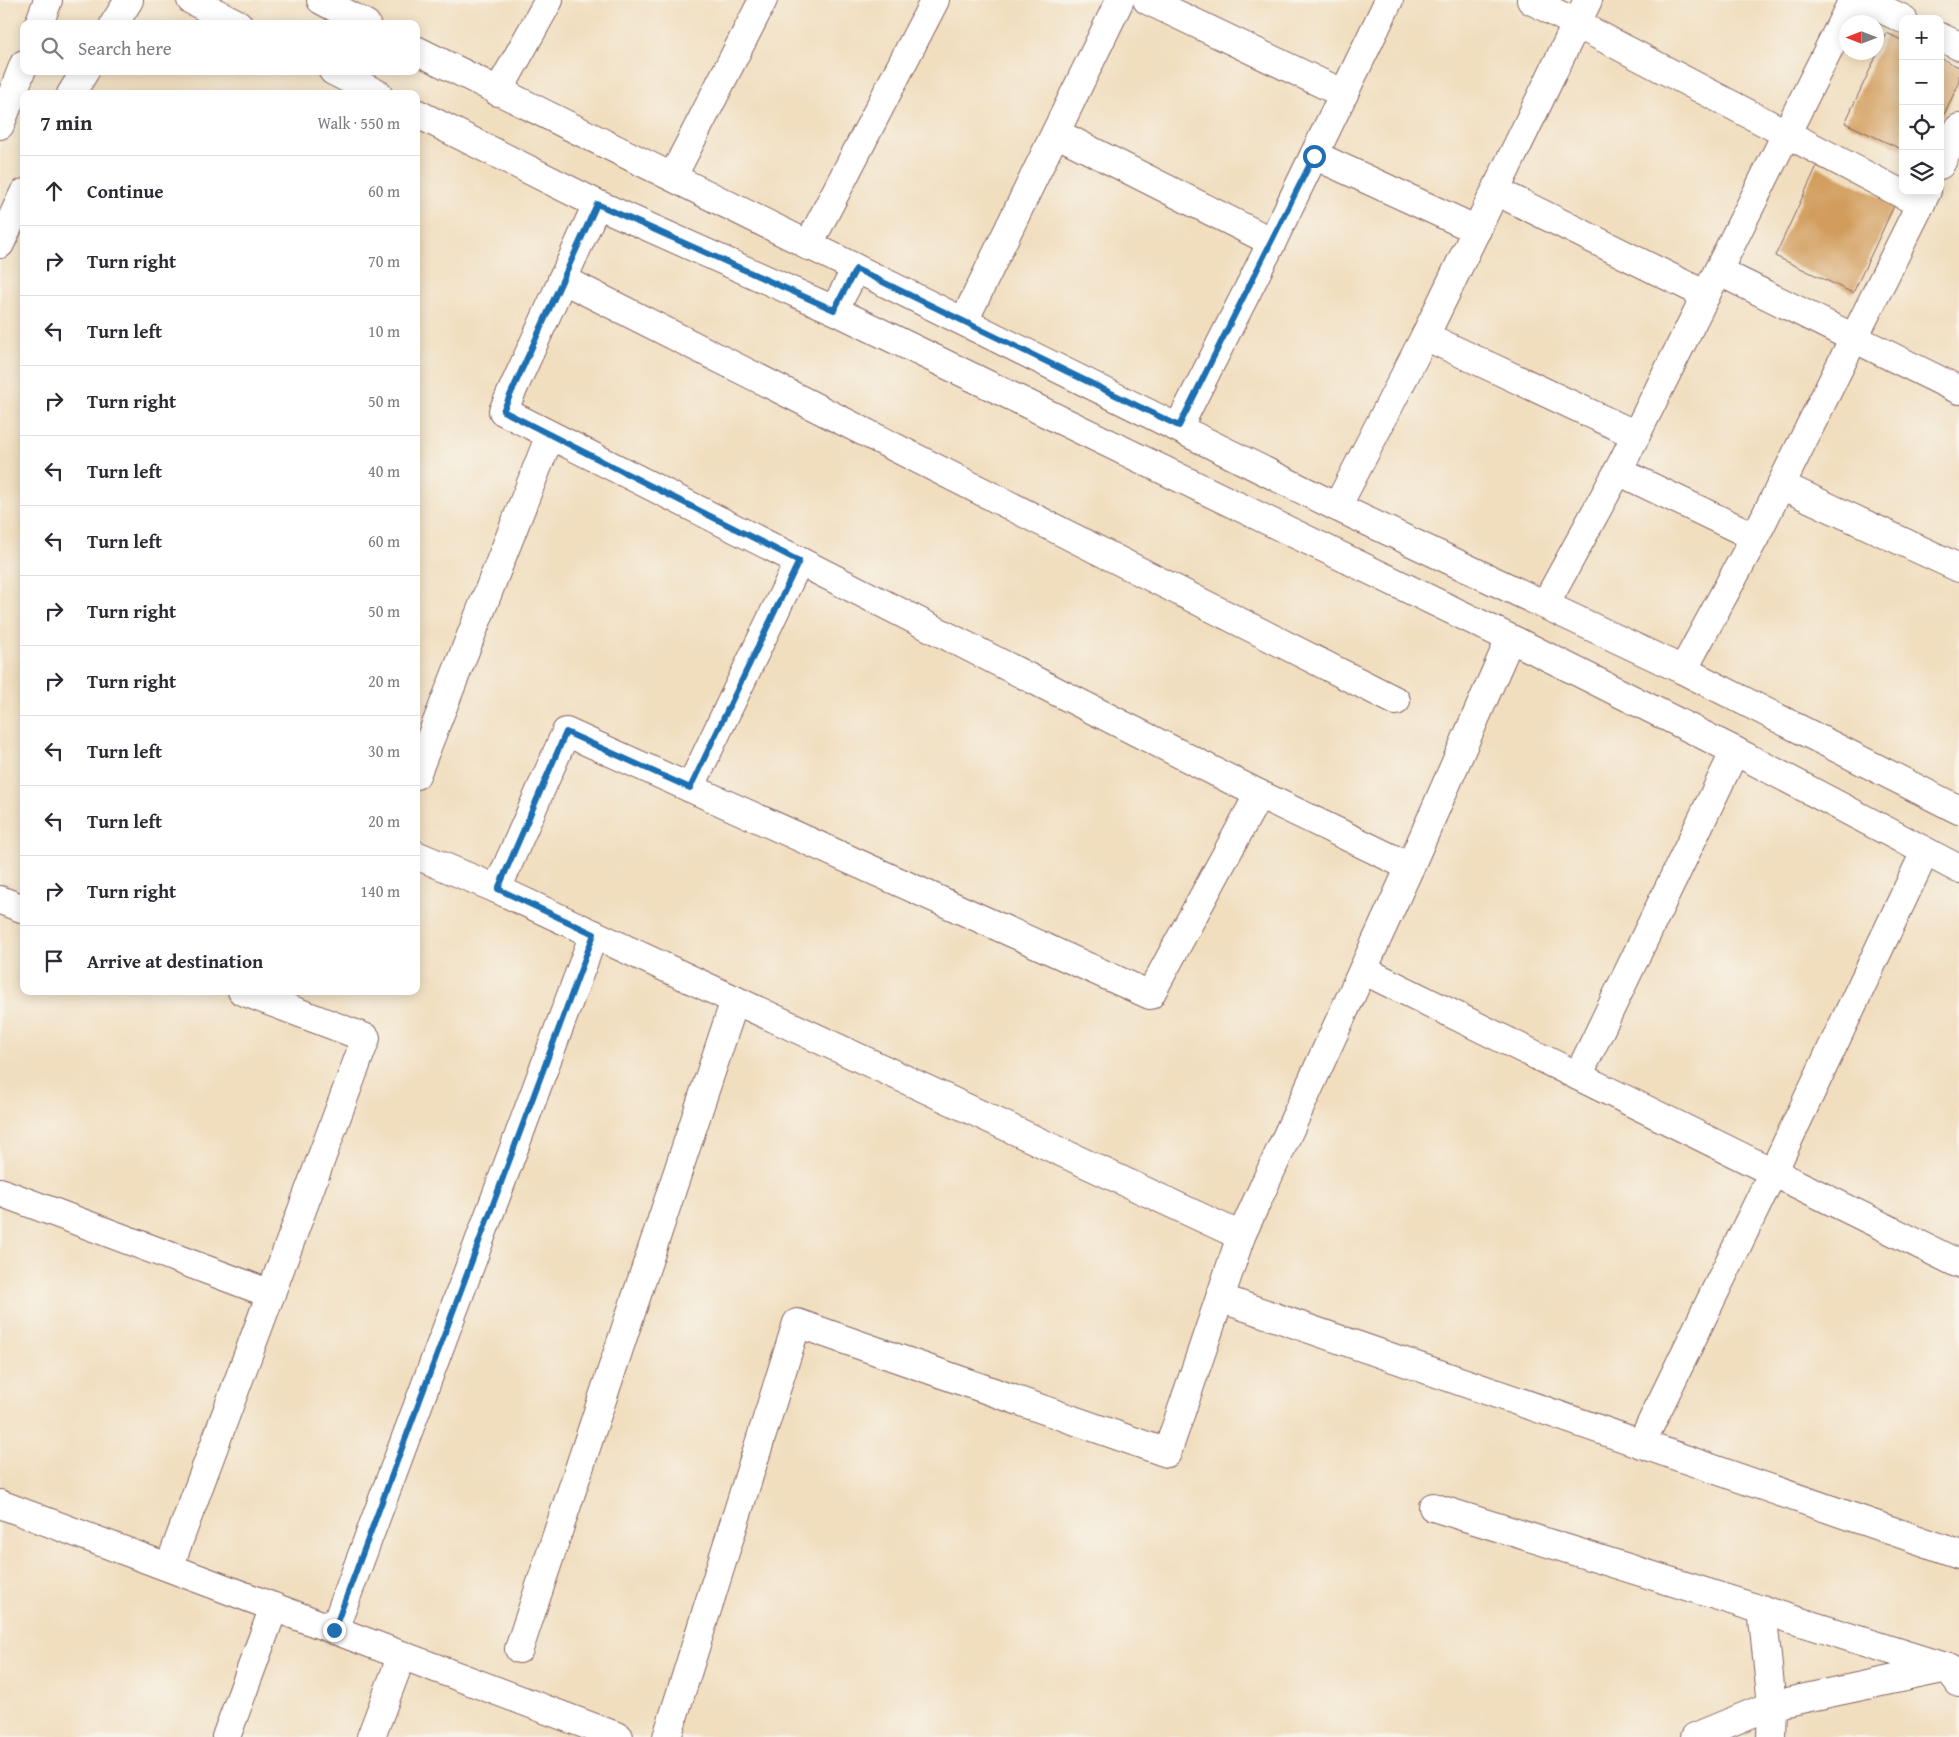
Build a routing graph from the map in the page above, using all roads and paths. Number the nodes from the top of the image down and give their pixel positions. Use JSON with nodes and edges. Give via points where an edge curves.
{"nodes":[{"id":1,"x":48,"y":0,"type":"edge"},
{"id":2,"x":129,"y":0,"type":"edge"},
{"id":3,"x":191,"y":0,"type":"edge"},
{"id":4,"x":549,"y":0,"type":"edge"},
{"id":5,"x":763,"y":0,"type":"edge"},
{"id":6,"x":934,"y":0,"type":"edge"},
{"id":7,"x":1120,"y":0,"type":"edge"},
{"id":8,"x":1147,"y":0,"type":"edge"},
{"id":9,"x":1389,"y":0,"type":"edge"},
{"id":10,"x":1532,"y":0,"type":"edge"},
{"id":11,"x":1853,"y":0,"type":"edge"},
{"id":12,"x":1863,"y":0,"type":"edge"},
{"id":13,"x":332,"y":3,"type":"edge"},
{"id":14,"x":1582,"y":12,"type":"edge"},
{"id":15,"x":1899,"y":17,"type":"edge"},
{"id":16,"x":41,"y":20,"type":"edge"},
{"id":17,"x":116,"y":20,"type":"edge"},
{"id":18,"x":230,"y":20,"type":"edge"},
{"id":19,"x":360,"y":20,"type":"edge"},
{"id":20,"x":1944,"y":39,"type":"edge"},
{"id":21,"x":1959,"y":46,"type":"edge"},
{"id":22,"x":420,"y":52,"type":"edge"},
{"id":23,"x":20,"y":74,"type":"edge"},
{"id":24,"x":83,"y":75,"type":"edge"},
{"id":25,"x":341,"y":75,"type":"edge"},
{"id":26,"x":73,"y":90,"type":"edge"},
{"id":27,"x":370,"y":90,"type":"edge"},
{"id":28,"x":498,"y":92,"type":"junction"},
{"id":29,"x":1344,"y":94,"type":"junction"},
{"id":30,"x":420,"y":115,"type":"edge"},
{"id":31,"x":0,"y":125,"type":"edge"},
{"id":32,"x":1959,"y":128,"type":"edge"},
{"id":33,"x":1056,"y":133,"type":"junction"},
{"id":34,"x":1786,"y":133,"type":"junction"},
{"id":35,"x":1314,"y":156,"type":"junction"},
{"id":36,"x":1944,"y":157,"type":"edge"},
{"id":37,"x":674,"y":176,"type":"junction"},
{"id":38,"x":1496,"y":191,"type":"junction"},
{"id":39,"x":1924,"y":198,"type":"edge"},
{"id":40,"x":20,"y":202,"type":"edge"},
{"id":41,"x":597,"y":204,"type":"junction"},
{"id":42,"x":1477,"y":230,"type":"junction"},
{"id":43,"x":1272,"y":242,"type":"junction"},
{"id":44,"x":0,"y":244,"type":"edge"},
{"id":45,"x":808,"y":246,"type":"junction"},
{"id":46,"x":856,"y":269,"type":"junction"},
{"id":47,"x":562,"y":279,"type":"junction"},
{"id":48,"x":1712,"y":283,"type":"junction"},
{"id":49,"x":834,"y":310,"type":"junction"},
{"id":50,"x":964,"y":321,"type":"junction"},
{"id":51,"x":1425,"y":336,"type":"junction"},
{"id":52,"x":1854,"y":338,"type":"junction"},
{"id":53,"x":1959,"y":390,"type":"edge"},
{"id":54,"x":1179,"y":426,"type":"junction"},
{"id":55,"x":550,"y":435,"type":"junction"},
{"id":56,"x":1636,"y":435,"type":"junction"},
{"id":57,"x":1618,"y":471,"type":"junction"},
{"id":58,"x":1781,"y":485,"type":"junction"},
{"id":59,"x":1337,"y":507,"type":"junction"},
{"id":60,"x":1755,"y":537,"type":"junction"},
{"id":61,"x":799,"y":561,"type":"junction"},
{"id":62,"x":1959,"y":568,"type":"edge"},
{"id":63,"x":1545,"y":605,"type":"junction"},
{"id":64,"x":1510,"y":639,"type":"junction"},
{"id":65,"x":1683,"y":670,"type":"junction"},
{"id":66,"x":1396,"y":701,"type":"dead end"},
{"id":67,"x":1735,"y":751,"type":"junction"},
{"id":68,"x":420,"y":765,"type":"edge"},
{"id":69,"x":690,"y":788,"type":"junction"},
{"id":70,"x":1259,"y":794,"type":"junction"},
{"id":71,"x":1959,"y":810,"type":"edge"},
{"id":72,"x":1925,"y":852,"type":"junction"},
{"id":73,"x":420,"y":857,"type":"edge"},
{"id":74,"x":1410,"y":867,"type":"junction"},
{"id":75,"x":1959,"y":869,"type":"edge"},
{"id":76,"x":498,"y":889,"type":"junction"},
{"id":77,"x":0,"y":900,"type":"edge"},
{"id":78,"x":20,"y":908,"type":"edge"},
{"id":79,"x":594,"y":934,"type":"junction"},
{"id":80,"x":1363,"y":970,"type":"junction"},
{"id":81,"x":253,"y":995,"type":"edge"},
{"id":82,"x":735,"y":1000,"type":"junction"},
{"id":83,"x":1578,"y":1076,"type":"junction"},
{"id":84,"x":1773,"y":1172,"type":"junction"},
{"id":85,"x":0,"y":1192,"type":"edge"},
{"id":86,"x":1241,"y":1236,"type":"junction"},
{"id":87,"x":1959,"y":1264,"type":"edge"},
{"id":88,"x":271,"y":1294,"type":"junction"},
{"id":89,"x":1220,"y":1298,"type":"junction"},
{"id":90,"x":1641,"y":1444,"type":"junction"},
{"id":91,"x":0,"y":1504,"type":"edge"},
{"id":92,"x":1433,"y":1507,"type":"dead end"},
{"id":93,"x":1959,"y":1554,"type":"edge"},
{"id":94,"x":169,"y":1567,"type":"junction"},
{"id":95,"x":274,"y":1607,"type":"junction"},
{"id":96,"x":1762,"y":1609,"type":"junction"},
{"id":97,"x":334,"y":1630,"type":"junction"},
{"id":98,"x":519,"y":1649,"type":"dead end"},
{"id":99,"x":402,"y":1656,"type":"junction"},
{"id":100,"x":1954,"y":1675,"type":"edge"},
{"id":101,"x":1772,"y":1706,"type":"junction"},
{"id":102,"x":226,"y":1737,"type":"edge"},
{"id":103,"x":372,"y":1737,"type":"edge"},
{"id":104,"x":619,"y":1737,"type":"edge"},
{"id":105,"x":667,"y":1737,"type":"edge"},
{"id":106,"x":1695,"y":1737,"type":"edge"},
{"id":107,"x":1771,"y":1737,"type":"edge"}],
"edges":[{"from":1,"to":16,"type":"main road"},
{"from":2,"to":17,"type":"main road"},
{"from":3,"to":18,"type":"main road"},
{"from":4,"to":28,"type":"main road"},
{"from":5,"to":37,"type":"main road"},
{"from":6,"to":45,"type":"main road"},
{"from":7,"to":33,"type":"main road"},
{"from":8,"to":29,"type":"main road"},
{"from":9,"to":29,"type":"main road"},
{"from":10,"to":14,"type":"main road"},
{"from":11,"to":34,"type":"main road"},
{"from":12,"to":15,"type":"main road"},
{"from":13,"to":19,"type":"main road"},
{"from":14,"to":34,"type":"main road"},
{"from":14,"to":38,"type":"main road"},
{"from":20,"to":21,"type":"main road"},
{"from":22,"to":28,"type":"main road"},
{"from":23,"to":31,"type":"main road"},
{"from":24,"to":26,"type":"main road"},
{"from":25,"to":27,"type":"main road"},
{"from":28,"to":37,"type":"main road"},
{"from":29,"to":35,"type":"main road"},
{"from":30,"to":41,"type":"main road"},
{"from":32,"to":36,"type":"main road"},
{"from":33,"to":43,"type":"main road"},
{"from":33,"to":50,"type":"main road"},
{"from":34,"to":39,"type":"main road"},
{"from":34,"to":48,"type":"main road"},
{"from":35,"to":42,"type":"main road"},
{"from":35,"to":43,"type":"main road"},
{"from":37,"to":45,"type":"main road"},
{"from":38,"to":42,"type":"main road"},
{"from":38,"to":48,"type":"main road"},
{"from":39,"to":52,"type":"main road"},
{"from":40,"to":44,"type":"main road"},
{"from":41,"to":47,"type":"main road"},
{"from":41,"to":49,"type":"main road"},
{"from":42,"to":51,"type":"main road"},
{"from":43,"to":54,"type":"main road"},
{"from":45,"to":46,"type":"main road"},
{"from":46,"to":49,"type":"main road"},
{"from":46,"to":50,"type":"main road"},
{"from":47,"to":55,"type":"main road","via":[[503,411]]},
{"from":47,"to":66,"type":"main road"},
{"from":48,"to":52,"type":"main road"},
{"from":48,"to":56,"type":"main road"},
{"from":49,"to":64,"type":"main road"},
{"from":50,"to":54,"type":"main road"},
{"from":51,"to":56,"type":"main road"},
{"from":51,"to":59,"type":"main road"},
{"from":52,"to":53,"type":"main road"},
{"from":52,"to":58,"type":"main road"},
{"from":54,"to":59,"type":"main road"},
{"from":55,"to":61,"type":"main road"},
{"from":55,"to":68,"type":"main road"},
{"from":56,"to":57,"type":"main road"},
{"from":57,"to":60,"type":"main road"},
{"from":57,"to":63,"type":"main road"},
{"from":58,"to":60,"type":"main road"},
{"from":58,"to":62,"type":"main road"},
{"from":59,"to":63,"type":"main road"},
{"from":60,"to":65,"type":"main road"},
{"from":61,"to":69,"type":"main road"},
{"from":61,"to":70,"type":"main road"},
{"from":63,"to":65,"type":"main road"},
{"from":64,"to":67,"type":"main road"},
{"from":64,"to":74,"type":"main road"},
{"from":65,"to":71,"type":"main road"},
{"from":67,"to":72,"type":"main road"},
{"from":67,"to":83,"type":"main road"},
{"from":69,"to":70,"type":"main road","via":[[1150,995]]},
{"from":69,"to":76,"type":"main road","via":[[566,732]]},
{"from":70,"to":74,"type":"main road"},
{"from":72,"to":75,"type":"main road"},
{"from":72,"to":84,"type":"main road"},
{"from":73,"to":76,"type":"main road"},
{"from":74,"to":80,"type":"main road"},
{"from":76,"to":79,"type":"main road"},
{"from":77,"to":78,"type":"main road"},
{"from":79,"to":82,"type":"main road"},
{"from":79,"to":97,"type":"main road"},
{"from":80,"to":83,"type":"main road"},
{"from":80,"to":86,"type":"main road"},
{"from":81,"to":88,"type":"main road","via":[[366,1038]]},
{"from":82,"to":86,"type":"main road"},
{"from":82,"to":98,"type":"main road"},
{"from":83,"to":84,"type":"main road"},
{"from":84,"to":87,"type":"main road"},
{"from":84,"to":90,"type":"main road"},
{"from":85,"to":88,"type":"main road"},
{"from":86,"to":89,"type":"main road"},
{"from":88,"to":94,"type":"main road"},
{"from":89,"to":90,"type":"main road"},
{"from":89,"to":105,"type":"main road","via":[[1167,1453],[797,1323]]},
{"from":90,"to":93,"type":"main road"},
{"from":91,"to":94,"type":"main road"},
{"from":92,"to":96,"type":"main road"},
{"from":94,"to":95,"type":"main road"},
{"from":95,"to":97,"type":"main road"},
{"from":95,"to":102,"type":"main road"},
{"from":96,"to":100,"type":"main road"},
{"from":96,"to":101,"type":"main road"},
{"from":97,"to":99,"type":"main road"},
{"from":99,"to":103,"type":"main road"},
{"from":99,"to":104,"type":"main road"},
{"from":100,"to":101,"type":"main road"},
{"from":101,"to":106,"type":"main road"},
{"from":101,"to":107,"type":"main road"}]}
